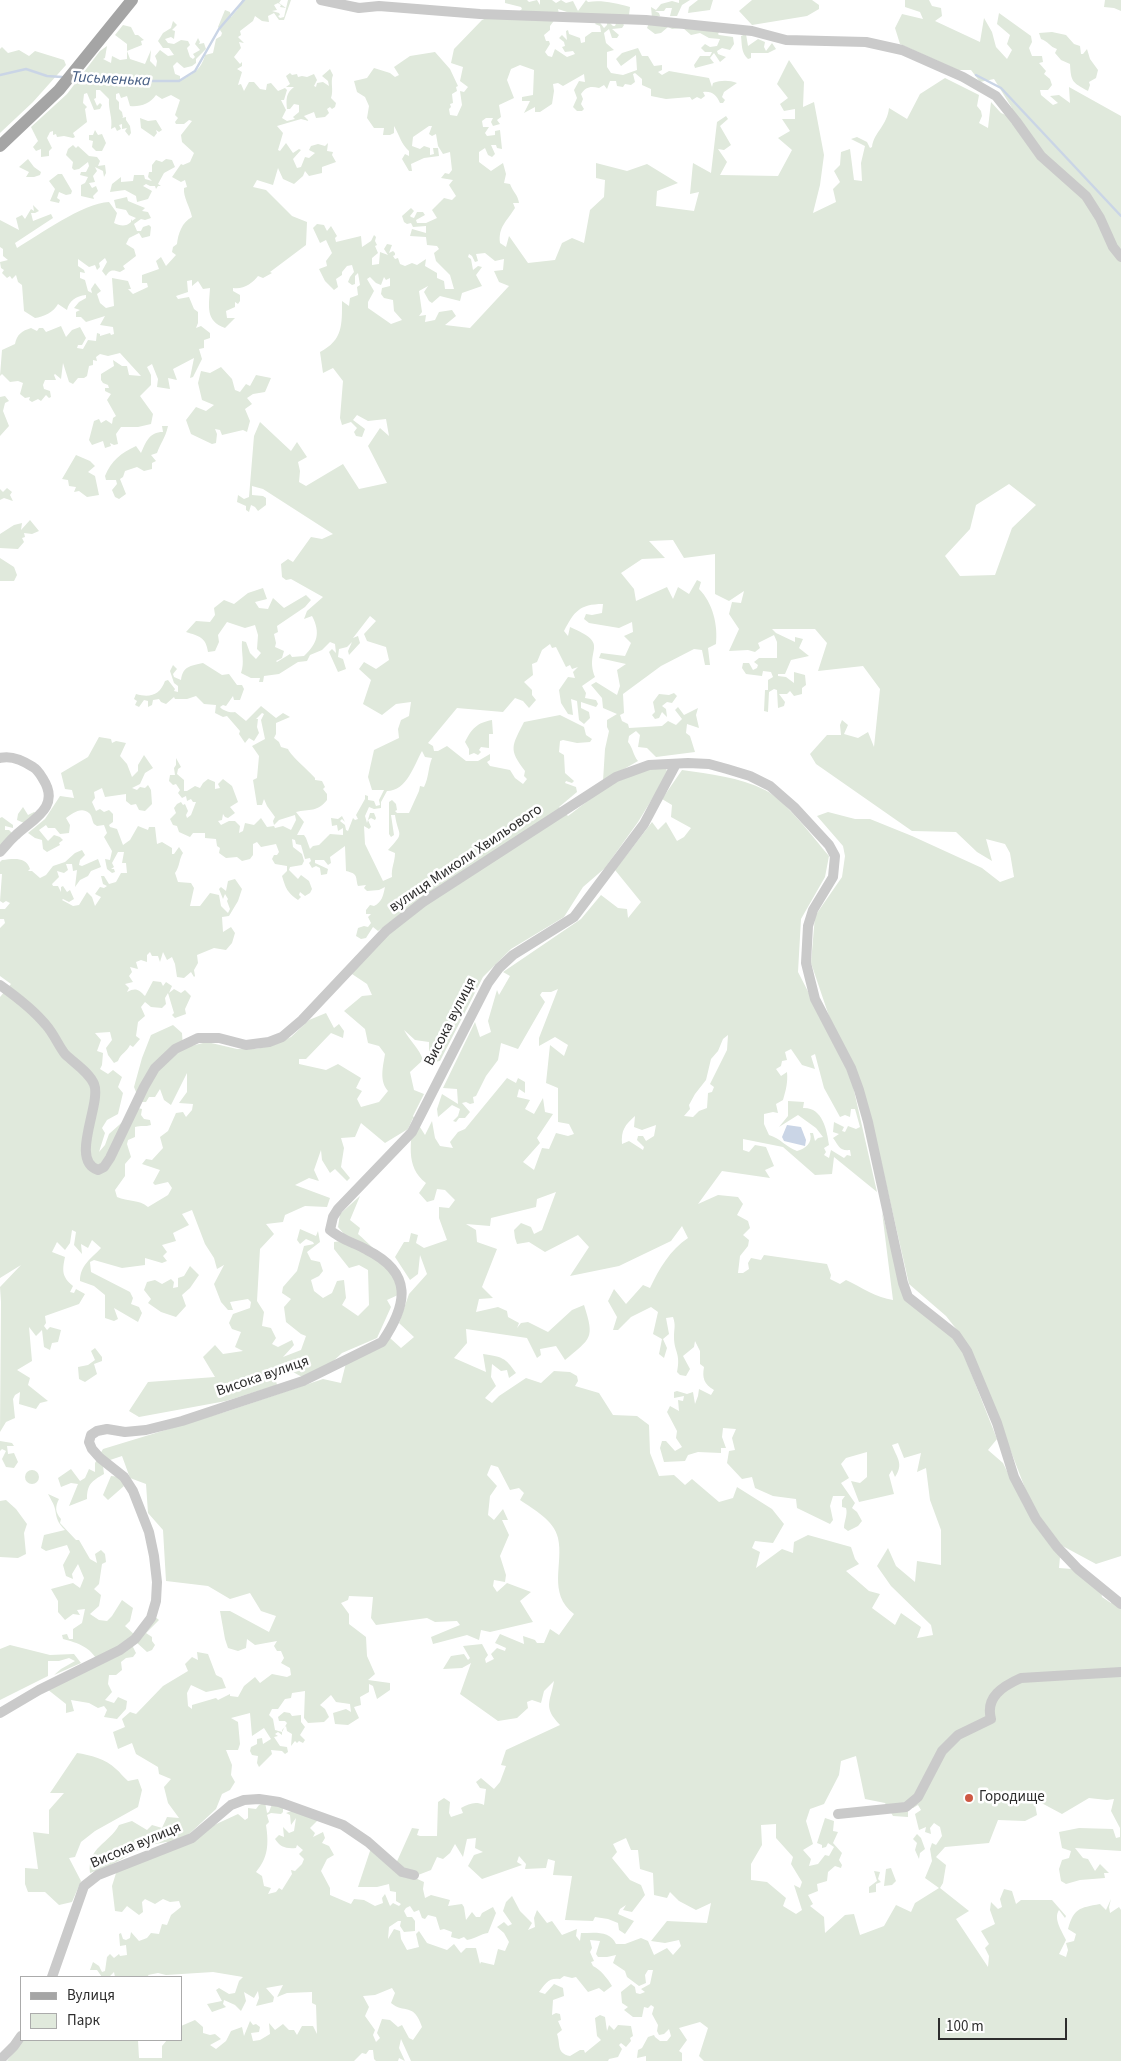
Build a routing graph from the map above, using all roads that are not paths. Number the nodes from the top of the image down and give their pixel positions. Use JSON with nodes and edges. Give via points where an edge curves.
{"nodes":[{"id":1,"x":132,"y":0,"type":"edge"},
{"id":2,"x":322,"y":0,"type":"edge"},
{"id":3,"x":0,"y":146,"type":"edge"},
{"id":4,"x":1121,"y":257,"type":"edge"},
{"id":5,"x":0,"y":758,"type":"edge"},
{"id":6,"x":676,"y":764,"type":"junction"},
{"id":7,"x":0,"y":852,"type":"edge"},
{"id":8,"x":0,"y":985,"type":"edge"},
{"id":9,"x":1121,"y":1604,"type":"edge"},
{"id":10,"x":1121,"y":1672,"type":"edge"},
{"id":11,"x":0,"y":1713,"type":"edge"},
{"id":12,"x":838,"y":1814,"type":"dead end"},
{"id":13,"x":414,"y":1875,"type":"dead end"},
{"id":14,"x":52,"y":1976,"type":"edge"},
{"id":15,"x":20,"y":2037,"type":"edge"},
{"id":16,"x":0,"y":2060,"type":"edge"}],
"edges":[{"from":1,"to":3,"type":"main road","via":[[59,90]]},
{"from":2,"to":4,"type":"street","via":[[359,8],[379,6],[480,14],[646,20],[752,31],[786,40],[866,42],[902,50],[963,77],[996,96],[1041,156],[1086,196]]},
{"from":5,"to":7,"type":"street","via":[[14,758],[33,767],[48,787],[49,794],[42,813]]},
{"from":6,"to":8,"type":"street","name":"вулиця Миколи Хвильового","via":[[648,765],[616,777],[423,902],[386,931],[282,1037],[246,1045],[219,1038],[198,1038],[175,1049],[155,1068],[110,1158],[98,1170],[88,1161],[86,1144],[96,1092],[94,1084],[64,1052],[32,1009]]},
{"from":6,"to":9,"type":"street","via":[[709,764],[750,776],[770,786],[794,806],[829,844],[835,856],[833,877],[813,910],[808,926],[806,963],[815,999],[859,1090],[908,1297],[956,1335],[967,1351],[997,1423],[1014,1477],[1036,1520],[1078,1569]]},
{"from":6,"to":11,"type":"street","name":"Висока вулиця","via":[[644,824],[574,917],[513,955],[499,968],[483,992],[412,1132],[333,1217],[330,1230],[388,1263],[402,1282],[400,1304],[390,1331],[382,1342],[304,1381],[182,1422],[125,1432],[107,1429],[91,1435],[92,1449],[124,1477],[133,1491],[149,1532],[157,1582],[152,1618],[135,1639],[120,1650]]},
{"from":10,"to":12,"type":"street","via":[[1021,1678],[1008,1684],[991,1702],[991,1719],[958,1735],[942,1751],[918,1797],[906,1807]]},
{"from":13,"to":14,"type":"street","name":"Висока вулиця","via":[[402,1872],[343,1825],[279,1802],[244,1800],[231,1805],[192,1838],[98,1875],[84,1886]]},
{"from":15,"to":16,"type":"street"}]}
